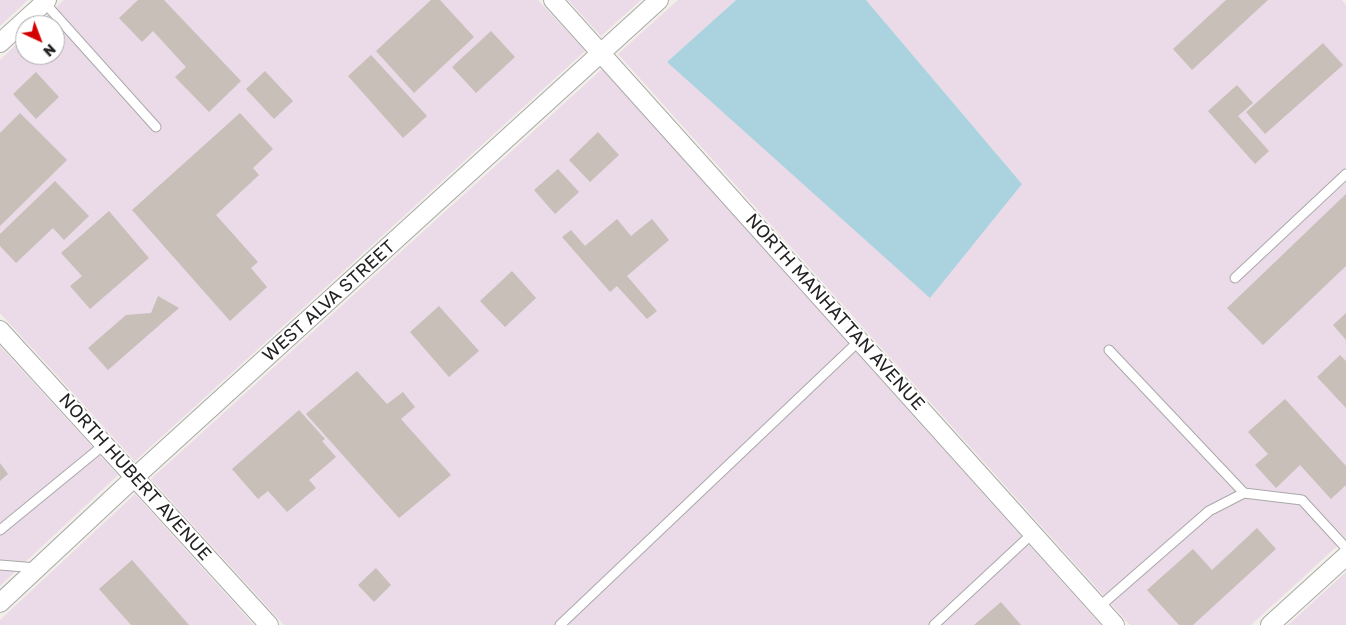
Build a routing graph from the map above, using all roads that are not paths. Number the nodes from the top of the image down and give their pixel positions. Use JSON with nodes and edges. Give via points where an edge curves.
{"nodes":[{"id":1,"x":553,"y":0,"type":"edge"},
{"id":2,"x":659,"y":0,"type":"edge"},
{"id":3,"x":44,"y":1,"type":"edge"},
{"id":4,"x":0,"y":43,"type":"edge"},
{"id":5,"x":602,"y":52,"type":"junction"},
{"id":6,"x":156,"y":127,"type":"dead end"},
{"id":7,"x":1346,"y":174,"type":"edge"},
{"id":8,"x":1235,"y":278,"type":"dead end"},
{"id":9,"x":0,"y":330,"type":"edge"},
{"id":10,"x":860,"y":340,"type":"junction"},
{"id":11,"x":1109,"y":350,"type":"dead end"},
{"id":12,"x":105,"y":444,"type":"junction"},
{"id":13,"x":135,"y":477,"type":"junction"},
{"id":14,"x":1244,"y":493,"type":"junction"},
{"id":15,"x":0,"y":530,"type":"edge"},
{"id":16,"x":1033,"y":533,"type":"junction"},
{"id":17,"x":1346,"y":548,"type":"edge"},
{"id":18,"x":1346,"y":556,"type":"edge"},
{"id":19,"x":0,"y":565,"type":"edge"},
{"id":20,"x":38,"y":568,"type":"junction"},
{"id":21,"x":0,"y":603,"type":"edge"},
{"id":22,"x":1099,"y":607,"type":"junction"},
{"id":23,"x":269,"y":625,"type":"edge"},
{"id":24,"x":560,"y":625,"type":"edge"},
{"id":25,"x":934,"y":625,"type":"edge"},
{"id":26,"x":1115,"y":625,"type":"edge"},
{"id":27,"x":1270,"y":625,"type":"edge"}],
"edges":[{"from":1,"to":5,"type":"street","name":"NORTH MANHATTAN AVENUE"},
{"from":2,"to":5,"type":"street","name":"WEST ALVA STREET"},
{"from":3,"to":4,"type":"street"},
{"from":3,"to":6,"type":"lane"},
{"from":5,"to":10,"type":"street","name":"NORTH MANHATTAN AVENUE"},
{"from":5,"to":13,"type":"street","name":"WEST ALVA STREET"},
{"from":7,"to":8,"type":"lane"},
{"from":9,"to":12,"type":"street","name":"NORTH HUBERT AVENUE"},
{"from":10,"to":16,"type":"street","name":"NORTH MANHATTAN AVENUE"},
{"from":10,"to":24,"type":"lane"},
{"from":11,"to":14,"type":"lane"},
{"from":12,"to":13,"type":"street","name":"NORTH HUBERT AVENUE"},
{"from":12,"to":15,"type":"lane"},
{"from":13,"to":20,"type":"street","name":"WEST ALVA STREET"},
{"from":13,"to":23,"type":"street","name":"NORTH HUBERT AVENUE"},
{"from":14,"to":17,"type":"lane","via":[[1302,500]]},
{"from":14,"to":22,"type":"lane","via":[[1209,511]]},
{"from":16,"to":22,"type":"street","name":"NORTH MANHATTAN AVENUE"},
{"from":16,"to":25,"type":"lane"},
{"from":18,"to":27,"type":"street"},
{"from":19,"to":20,"type":"lane"},
{"from":20,"to":21,"type":"street","name":"WEST ALVA STREET"},
{"from":22,"to":26,"type":"street","name":"NORTH MANHATTAN AVENUE"}]}
